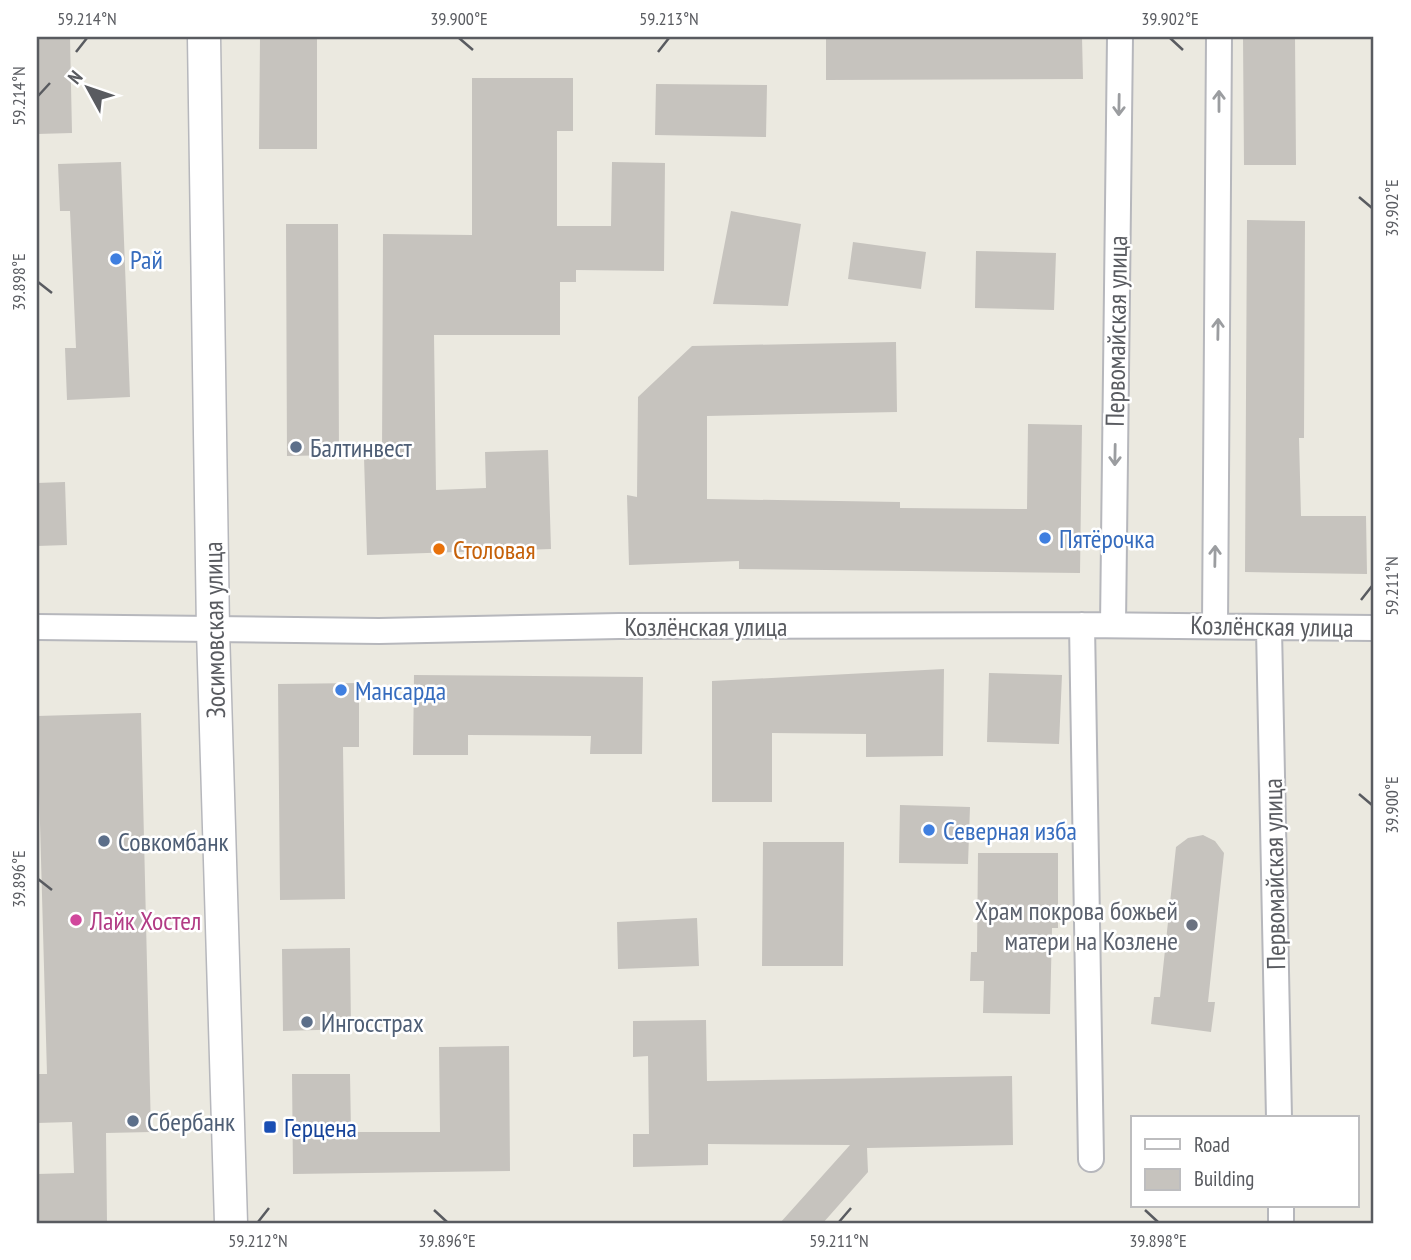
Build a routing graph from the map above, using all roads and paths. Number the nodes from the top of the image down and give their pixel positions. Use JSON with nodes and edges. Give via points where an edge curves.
{"nodes":[{"id":1,"x":204,"y":37,"type":"edge"},
{"id":2,"x":1120,"y":37,"type":"edge"},
{"id":3,"x":1219,"y":37,"type":"edge"},
{"id":4,"x":1082,"y":625,"type":"junction"},
{"id":5,"x":1113,"y":625,"type":"junction"},
{"id":6,"x":1215,"y":625,"type":"junction"},
{"id":7,"x":37,"y":627,"type":"edge"},
{"id":8,"x":1374,"y":628,"type":"edge"},
{"id":9,"x":1269,"y":629,"type":"junction"},
{"id":10,"x":213,"y":631,"type":"junction"},
{"id":11,"x":1279,"y":1116,"type":"edge"},
{"id":12,"x":1091,"y":1159,"type":"dead end"},
{"id":13,"x":231,"y":1223,"type":"edge"}],
"edges":[{"from":1,"to":10,"type":"street","name":"Зосимовская улица"},
{"from":2,"to":5,"type":"street","name":"Первомайская улица","one_way":true},
{"from":6,"to":3,"type":"street","one_way":true},
{"from":4,"to":5,"type":"street","name":"Козлёнская улица"},
{"from":4,"to":10,"type":"street","name":"Козлёнская улица"},
{"from":4,"to":12,"type":"street"},
{"from":5,"to":6,"type":"street","name":"Козлёнская улица"},
{"from":6,"to":9,"type":"street","name":"Козлёнская улица"},
{"from":7,"to":10,"type":"street","name":"Козлёнская улица"},
{"from":8,"to":9,"type":"street","name":"Козлёнская улица"},
{"from":9,"to":11,"type":"street","name":"Первомайская улица"},
{"from":10,"to":13,"type":"street","name":"Зосимовская улица"}]}
